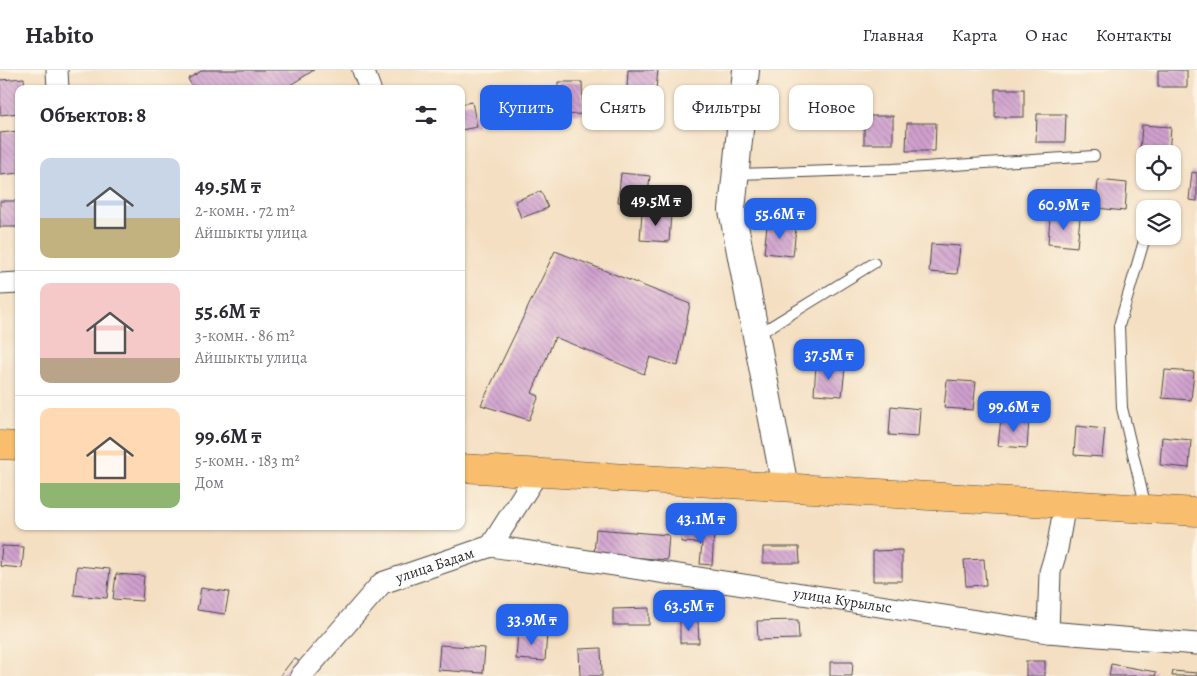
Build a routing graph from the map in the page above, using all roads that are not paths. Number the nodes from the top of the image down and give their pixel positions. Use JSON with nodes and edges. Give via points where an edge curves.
{"nodes":[{"id":1,"x":57,"y":70,"type":"edge"},
{"id":2,"x":363,"y":70,"type":"edge"},
{"id":3,"x":746,"y":70,"type":"edge"},
{"id":4,"x":58,"y":85,"type":"edge"},
{"id":5,"x":369,"y":85,"type":"edge"},
{"id":6,"x":1094,"y":156,"type":"dead end"},
{"id":7,"x":736,"y":174,"type":"junction"},
{"id":8,"x":1143,"y":245,"type":"edge"},
{"id":9,"x":874,"y":263,"type":"dead end"},
{"id":10,"x":15,"y":283,"type":"edge"},
{"id":11,"x":0,"y":284,"type":"edge"},
{"id":12,"x":757,"y":336,"type":"junction"},
{"id":13,"x":0,"y":445,"type":"edge"},
{"id":14,"x":15,"y":446,"type":"edge"},
{"id":15,"x":465,"y":468,"type":"edge"},
{"id":16,"x":538,"y":472,"type":"junction"},
{"id":17,"x":785,"y":487,"type":"junction"},
{"id":18,"x":1064,"y":504,"type":"junction"},
{"id":19,"x":1146,"y":508,"type":"junction"},
{"id":20,"x":1197,"y":512,"type":"edge"},
{"id":21,"x":491,"y":546,"type":"junction"},
{"id":22,"x":1048,"y":632,"type":"junction"},
{"id":23,"x":1197,"y":644,"type":"edge"},
{"id":24,"x":301,"y":676,"type":"edge"}],
"edges":[{"from":1,"to":4,"type":"street"},
{"from":2,"to":5,"type":"street"},
{"from":3,"to":7,"type":"street"},
{"from":6,"to":7,"type":"lane","via":[[893,169]]},
{"from":7,"to":12,"type":"street","via":[[732,210]]},
{"from":8,"to":19,"type":"lane","via":[[1119,326],[1122,408]]},
{"from":9,"to":12,"type":"lane"},
{"from":10,"to":11,"type":"street"},
{"from":12,"to":17,"type":"street"},
{"from":13,"to":14,"type":"highway"},
{"from":15,"to":16,"type":"highway"},
{"from":16,"to":17,"type":"highway"},
{"from":16,"to":21,"type":"street","name":"улица Бадам"},
{"from":17,"to":18,"type":"highway"},
{"from":18,"to":19,"type":"highway"},
{"from":18,"to":22,"type":"street","via":[[1050,572]]},
{"from":19,"to":20,"type":"highway"},
{"from":21,"to":22,"type":"street","name":"улица Курылыс"},
{"from":21,"to":24,"type":"street","name":"улица Бадам","via":[[382,583]]},
{"from":22,"to":23,"type":"street","name":"улица Курылыс"}]}
